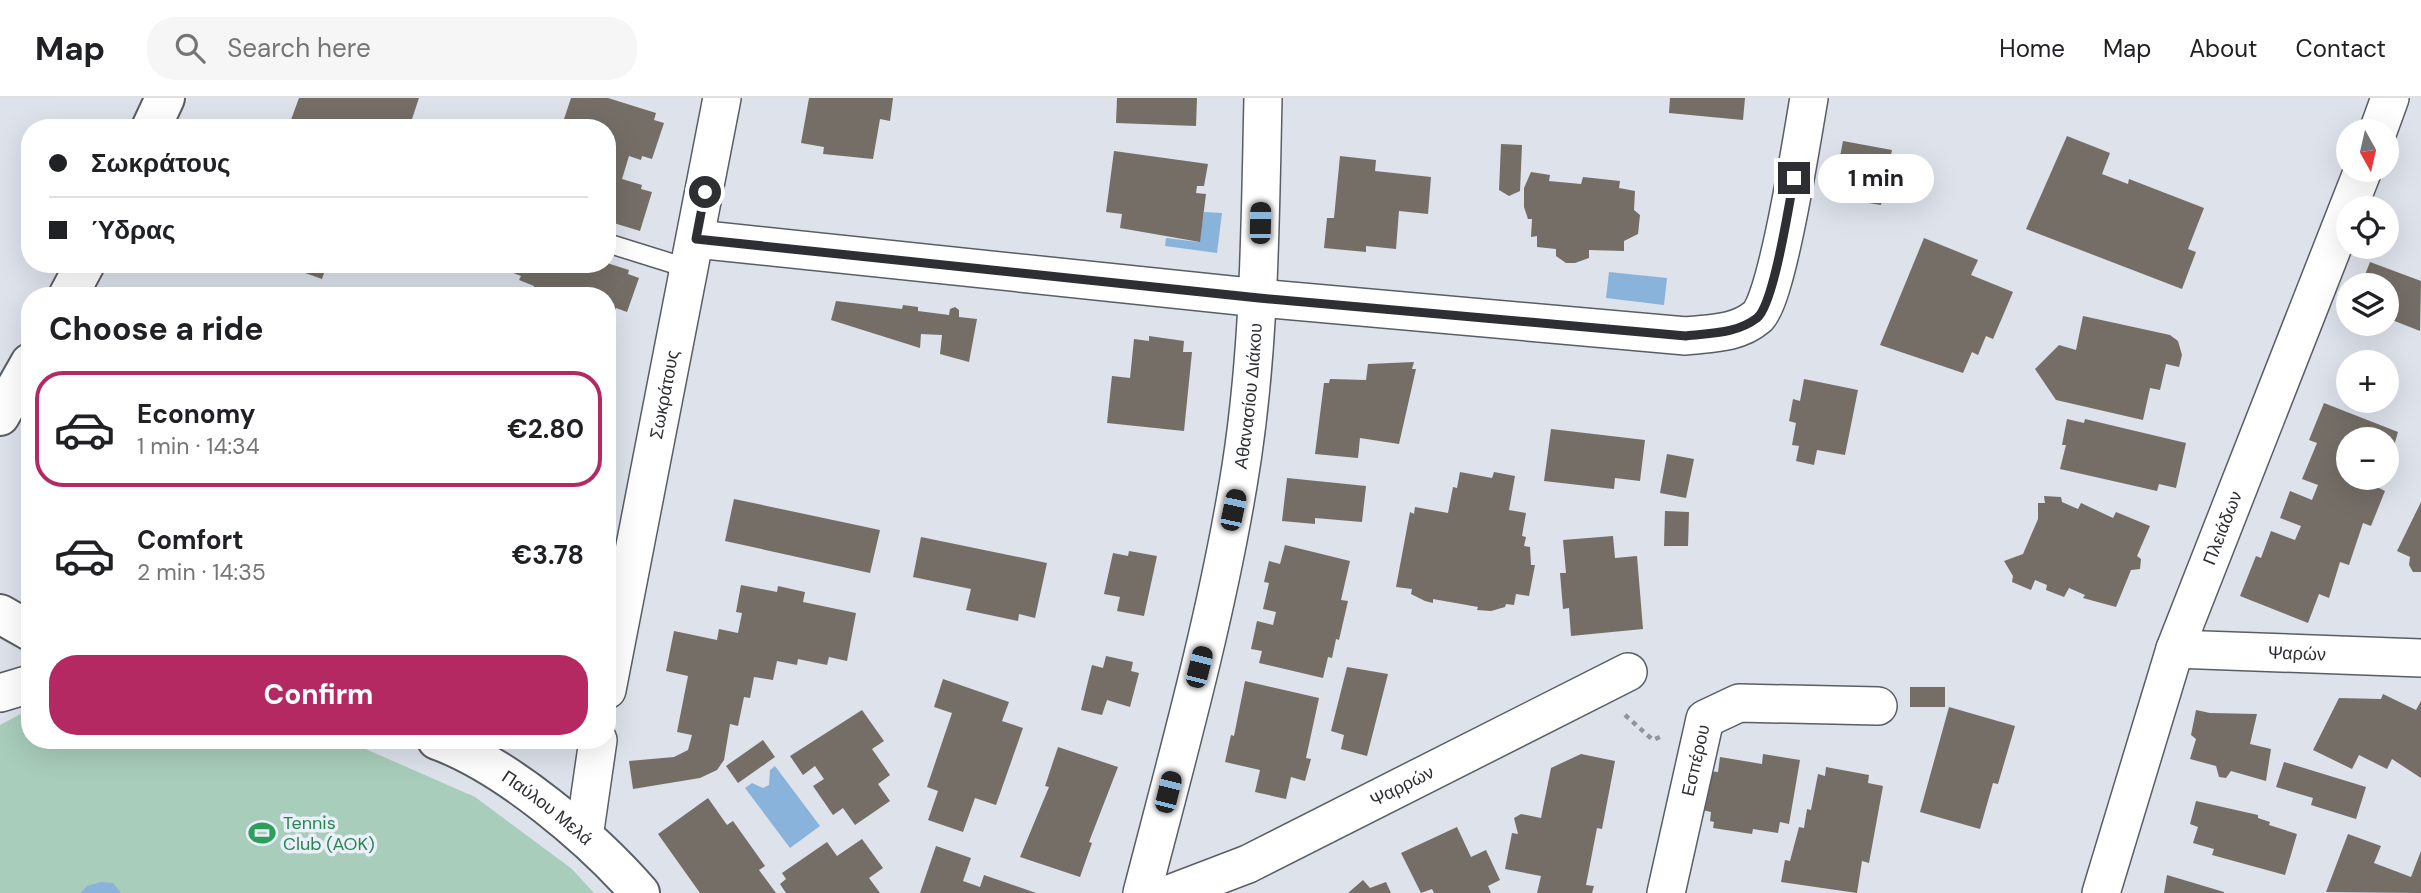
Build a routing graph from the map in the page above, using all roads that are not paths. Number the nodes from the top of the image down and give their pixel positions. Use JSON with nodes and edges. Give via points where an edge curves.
{"nodes":[{"id":1,"x":165,"y":98,"type":"edge"},
{"id":2,"x":722,"y":98,"type":"edge"},
{"id":3,"x":1263,"y":98,"type":"edge"},
{"id":4,"x":1810,"y":98,"type":"edge"},
{"id":5,"x":155,"y":119,"type":"edge"},
{"id":6,"x":2357,"y":182,"type":"edge"},
{"id":7,"x":616,"y":244,"type":"edge"},
{"id":8,"x":693,"y":254,"type":"junction"},
{"id":9,"x":1259,"y":298,"type":"junction"},
{"id":10,"x":0,"y":614,"type":"edge"},
{"id":11,"x":21,"y":626,"type":"edge"},
{"id":12,"x":616,"y":644,"type":"edge"},
{"id":13,"x":2175,"y":649,"type":"junction"},
{"id":14,"x":2421,"y":658,"type":"edge"},
{"id":15,"x":1614,"y":679,"type":"road end"},
{"id":16,"x":21,"y":687,"type":"edge"},
{"id":17,"x":0,"y":693,"type":"edge"},
{"id":18,"x":1878,"y":706,"type":"dead end"},
{"id":19,"x":453,"y":749,"type":"edge"},
{"id":20,"x":597,"y":749,"type":"edge"},
{"id":21,"x":584,"y":837,"type":"junction"},
{"id":22,"x":640,"y":893,"type":"edge"},
{"id":23,"x":1142,"y":893,"type":"edge"},
{"id":24,"x":1172,"y":893,"type":"edge"},
{"id":25,"x":1666,"y":893,"type":"edge"},
{"id":26,"x":2101,"y":893,"type":"edge"}],
"edges":[{"from":1,"to":5,"type":"street"},
{"from":2,"to":8,"type":"street","name":"Σωκράτους"},
{"from":3,"to":9,"type":"street","name":"Αθανασίου Διάκου"},
{"from":4,"to":9,"type":"street","via":[[1772,285],[1760,316],[1734,331],[1686,336]]},
{"from":6,"to":13,"type":"street","name":"Πλειάδων"},
{"from":7,"to":8,"type":"lane"},
{"from":8,"to":9,"type":"street"},
{"from":8,"to":12,"type":"street","name":"Σωκράτους"},
{"from":9,"to":23,"type":"street","name":"Αθανασίου Διάκου","via":[[1238,483],[1206,642]]},
{"from":10,"to":11,"type":"street"},
{"from":13,"to":14,"type":"street","name":"Ψαρών"},
{"from":13,"to":26,"type":"street","name":"Πλειάδων"},
{"from":15,"to":24,"type":"street","name":"Ψαρρών","via":[[1248,864]]},
{"from":16,"to":17,"type":"street"},
{"from":18,"to":25,"type":"street","name":"Εσπέρου","via":[[1739,703],[1705,719]]},
{"from":19,"to":21,"type":"street","name":"Παύλου Μελά","via":[[521,788]]},
{"from":20,"to":21,"type":"street"},
{"from":21,"to":22,"type":"street","name":"Παύλου Μελά"}]}
